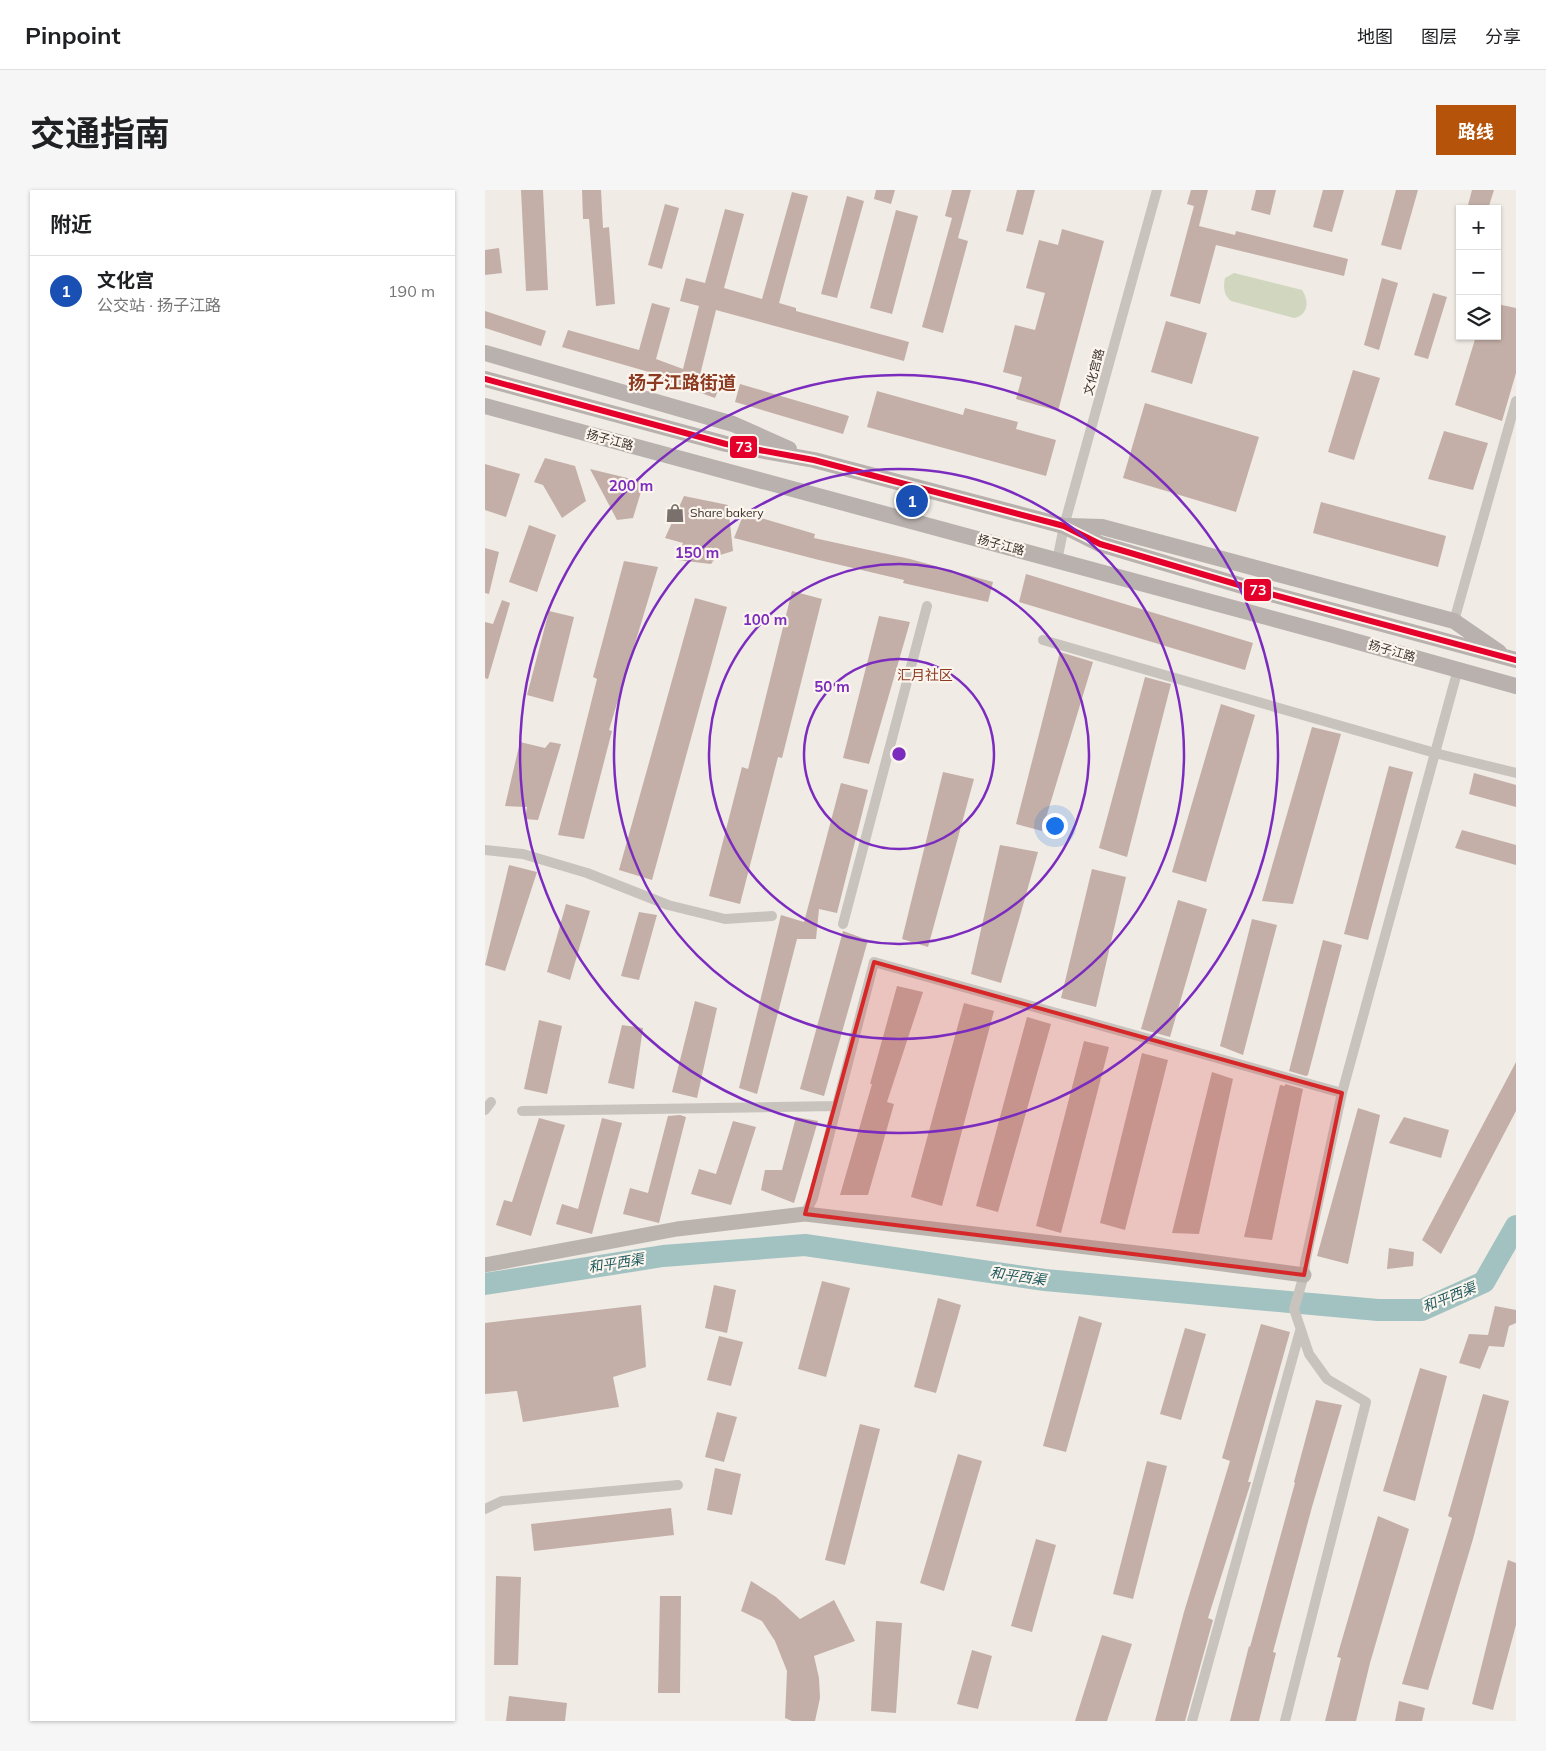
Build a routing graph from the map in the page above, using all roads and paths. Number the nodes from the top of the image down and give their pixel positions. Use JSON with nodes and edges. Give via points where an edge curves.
{"nodes":[{"id":1,"x":1157,"y":190,"type":"edge"},
{"id":2,"x":485,"y":353,"type":"edge"},
{"id":3,"x":485,"y":378,"type":"edge"},
{"id":4,"x":1516,"y":401,"type":"edge"},
{"id":5,"x":485,"y":406,"type":"edge"},
{"id":6,"x":814,"y":460,"type":"junction"},
{"id":7,"x":1064,"y":526,"type":"junction"},
{"id":8,"x":1057,"y":561,"type":"junction"},
{"id":9,"x":927,"y":606,"type":"dead end"},
{"id":10,"x":1454,"y":620,"type":"junction"},
{"id":11,"x":1043,"y":640,"type":"dead end"},
{"id":12,"x":1511,"y":659,"type":"edge"},
{"id":13,"x":1458,"y":670,"type":"junction"},
{"id":14,"x":1516,"y":686,"type":"edge"},
{"id":15,"x":1435,"y":753,"type":"junction"},
{"id":16,"x":1516,"y":773,"type":"edge"},
{"id":17,"x":485,"y":850,"type":"edge"},
{"id":18,"x":772,"y":916,"type":"dead end"},
{"id":19,"x":843,"y":924,"type":"dead end"},
{"id":20,"x":1342,"y":1093,"type":"junction"},
{"id":21,"x":835,"y":1106,"type":"junction"},
{"id":22,"x":522,"y":1111,"type":"dead end"},
{"id":23,"x":805,"y":1214,"type":"junction"},
{"id":24,"x":485,"y":1265,"type":"edge"},
{"id":25,"x":1304,"y":1276,"type":"junction"},
{"id":26,"x":1300,"y":1331,"type":"junction"},
{"id":27,"x":678,"y":1485,"type":"dead end"},
{"id":28,"x":485,"y":1509,"type":"edge"},
{"id":29,"x":1192,"y":1721,"type":"edge"},
{"id":30,"x":1285,"y":1721,"type":"edge"}],
"edges":[{"from":1,"to":7,"type":"street","name":"文化宫路"},
{"from":2,"to":6,"type":"main road","via":[[733,424]]},
{"from":3,"to":6,"type":"main road","name":"扬子江路","via":[[726,444]]},
{"from":4,"to":10,"type":"street"},
{"from":5,"to":8,"type":"main road","name":"扬子江路"},
{"from":6,"to":7,"type":"main road","name":"扬子江路"},
{"from":7,"to":8,"type":"street","name":"文化宫路"},
{"from":7,"to":10,"type":"main road","via":[[1102,527]]},
{"from":7,"to":12,"type":"main road","name":"扬子江路","via":[[1100,544]]},
{"from":8,"to":13,"type":"main road","name":"扬子江路"},
{"from":9,"to":19,"type":"street"},
{"from":10,"to":12,"type":"main road"},
{"from":11,"to":15,"type":"street"},
{"from":13,"to":14,"type":"main road","name":"扬子江路"},
{"from":13,"to":15,"type":"street"},
{"from":15,"to":16,"type":"street"},
{"from":15,"to":20,"type":"street"},
{"from":17,"to":18,"type":"street","via":[[523,854],[587,873],[668,905],[725,919]]},
{"from":20,"to":21,"type":"street","via":[[874,962]]},
{"from":20,"to":25,"type":"street"},
{"from":21,"to":22,"type":"street"},
{"from":21,"to":23,"type":"street","via":[[813,1198]]},
{"from":23,"to":24,"type":"street","via":[[677,1230]]},
{"from":23,"to":25,"type":"street"},
{"from":25,"to":26,"type":"street","via":[[1294,1309]]},
{"from":26,"to":29,"type":"street"},
{"from":26,"to":30,"type":"street","via":[[1309,1354],[1327,1379],[1365,1402]]},
{"from":27,"to":28,"type":"street","via":[[502,1500]]}]}
